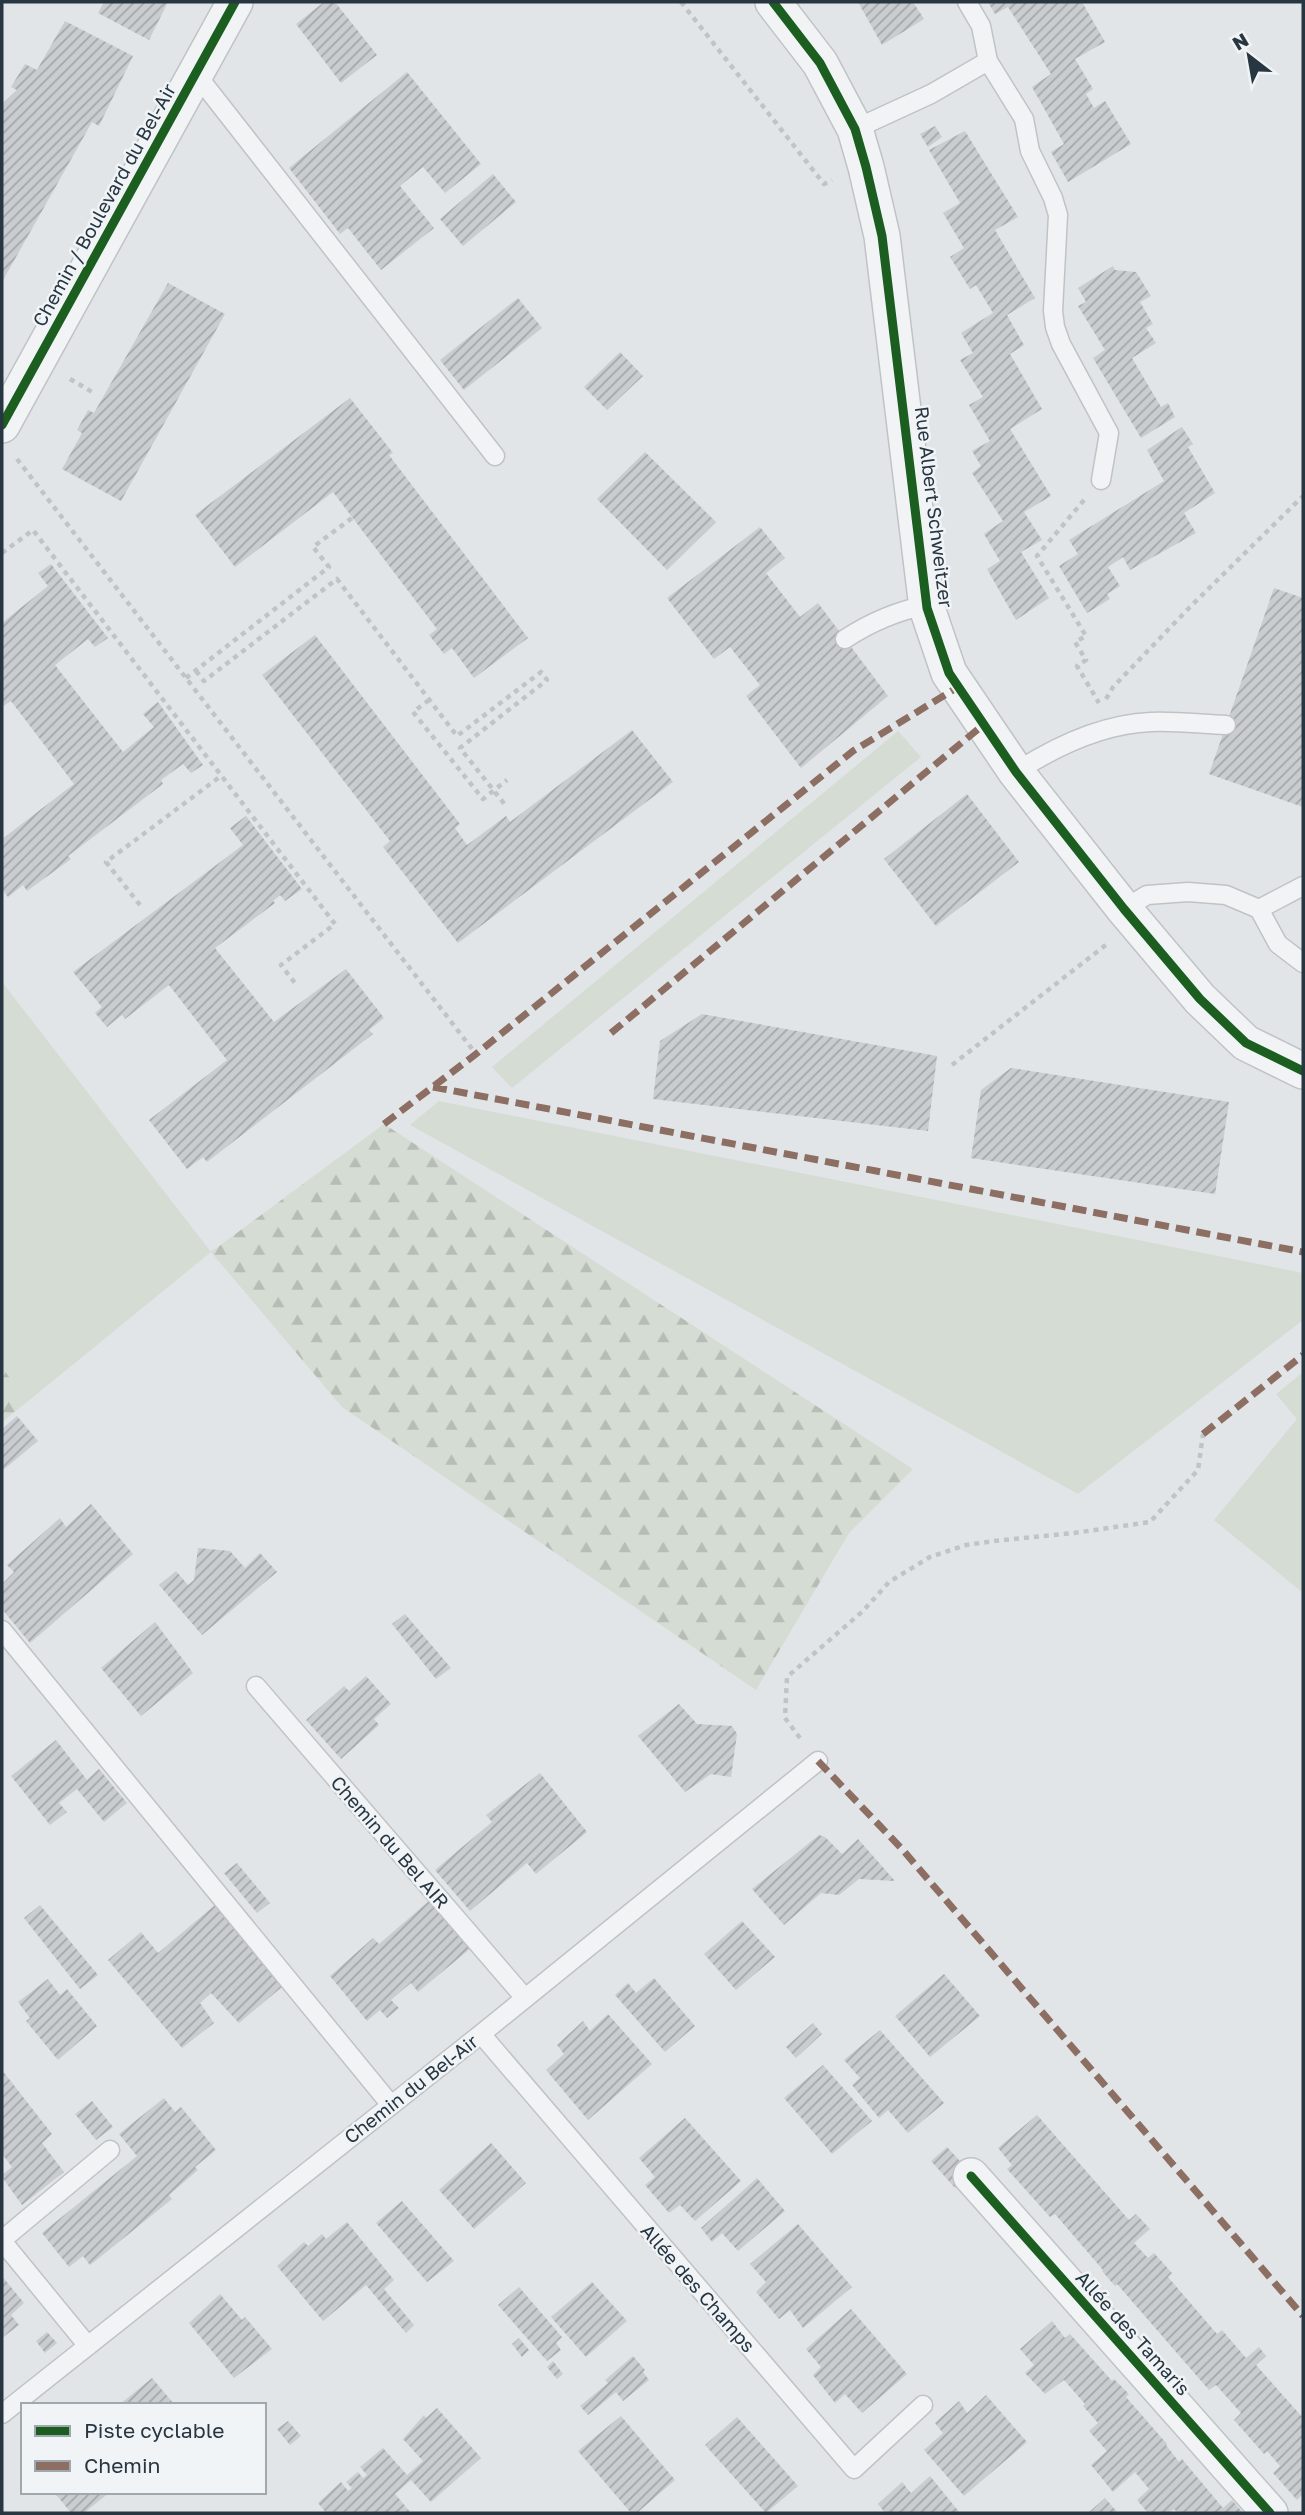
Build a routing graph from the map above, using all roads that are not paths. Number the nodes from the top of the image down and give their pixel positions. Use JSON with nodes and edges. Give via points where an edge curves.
{"nodes":[{"id":1,"x":235,"y":2,"type":"edge"},
{"id":2,"x":773,"y":2,"type":"edge"},
{"id":3,"x":967,"y":2,"type":"edge"},
{"id":4,"x":988,"y":61,"type":"junction"},
{"id":5,"x":196,"y":74,"type":"junction"},
{"id":6,"x":855,"y":129,"type":"junction"},
{"id":7,"x":7,"y":439,"type":"edge"},
{"id":8,"x":495,"y":456,"type":"dead end"},
{"id":9,"x":1101,"y":480,"type":"road end"},
{"id":10,"x":927,"y":605,"type":"junction"},
{"id":11,"x":845,"y":639,"type":"dead end"},
{"id":12,"x":1226,"y":726,"type":"dead end"},
{"id":13,"x":1016,"y":772,"type":"junction"},
{"id":14,"x":1303,"y":886,"type":"edge"},
{"id":15,"x":1259,"y":909,"type":"junction"},
{"id":16,"x":1129,"y":915,"type":"junction"},
{"id":17,"x":1303,"y":963,"type":"edge"},
{"id":18,"x":1303,"y":1071,"type":"edge"},
{"id":19,"x":2,"y":1630,"type":"edge"},
{"id":20,"x":256,"y":1686,"type":"dead end"},
{"id":21,"x":818,"y":1761,"type":"road end"},
{"id":22,"x":525,"y":1998,"type":"junction"},
{"id":23,"x":481,"y":2034,"type":"junction"},
{"id":24,"x":391,"y":2105,"type":"junction"},
{"id":25,"x":110,"y":2150,"type":"dead end"},
{"id":26,"x":971,"y":2176,"type":"dead end"},
{"id":27,"x":2,"y":2240,"type":"edge"},
{"id":28,"x":88,"y":2346,"type":"junction"},
{"id":29,"x":923,"y":2405,"type":"dead end"},
{"id":30,"x":2,"y":2414,"type":"edge"},
{"id":31,"x":1270,"y":2513,"type":"edge"}],
"edges":[{"from":1,"to":5,"type":"street","name":"Chemin / Boulevard du Bel-Air"},
{"from":2,"to":6,"type":"street","name":"Rue Albert Schweitzer","via":[[820,63]]},
{"from":3,"to":4,"type":"lane","via":[[981,26]]},
{"from":4,"to":6,"type":"lane"},
{"from":4,"to":9,"type":"lane","via":[[1024,119],[1030,151],[1058,215],[1055,327],[1109,433]]},
{"from":5,"to":7,"type":"street","name":"Chemin / Boulevard du Bel-Air"},
{"from":5,"to":8,"type":"lane"},
{"from":6,"to":10,"type":"street","name":"Rue Albert Schweitzer","via":[[882,236]]},
{"from":10,"to":11,"type":"lane","via":[[873,621]]},
{"from":10,"to":13,"type":"street","name":"Rue Albert Schweitzer","via":[[949,673]]},
{"from":12,"to":13,"type":"lane","via":[[1149,722],[1096,732],[1062,744]]},
{"from":13,"to":16,"type":"street","name":"Rue Albert Schweitzer"},
{"from":14,"to":15,"type":"lane"},
{"from":15,"to":16,"type":"lane","via":[[1226,895],[1188,892],[1147,895]]},
{"from":15,"to":17,"type":"lane","via":[[1278,944]]},
{"from":16,"to":18,"type":"street","name":"Rue Albert Schweitzer","via":[[1200,999],[1246,1043]]},
{"from":19,"to":24,"type":"lane"},
{"from":20,"to":22,"type":"lane","name":"Chemin du Bel AIR"},
{"from":21,"to":22,"type":"lane","name":"Chemin du Bel-Air"},
{"from":22,"to":23,"type":"lane","name":"Chemin du Bel-Air"},
{"from":23,"to":24,"type":"lane","name":"Chemin du Bel-Air"},
{"from":23,"to":29,"type":"lane","name":"Allée des Champs","via":[[854,2469]]},
{"from":24,"to":28,"type":"lane","name":"Chemin du Bel-Air"},
{"from":25,"to":27,"type":"lane"},
{"from":26,"to":31,"type":"street","name":"Allée des Tamaris"},
{"from":27,"to":28,"type":"lane"},
{"from":28,"to":30,"type":"lane","name":"Chemin du Bel-Air"}]}
